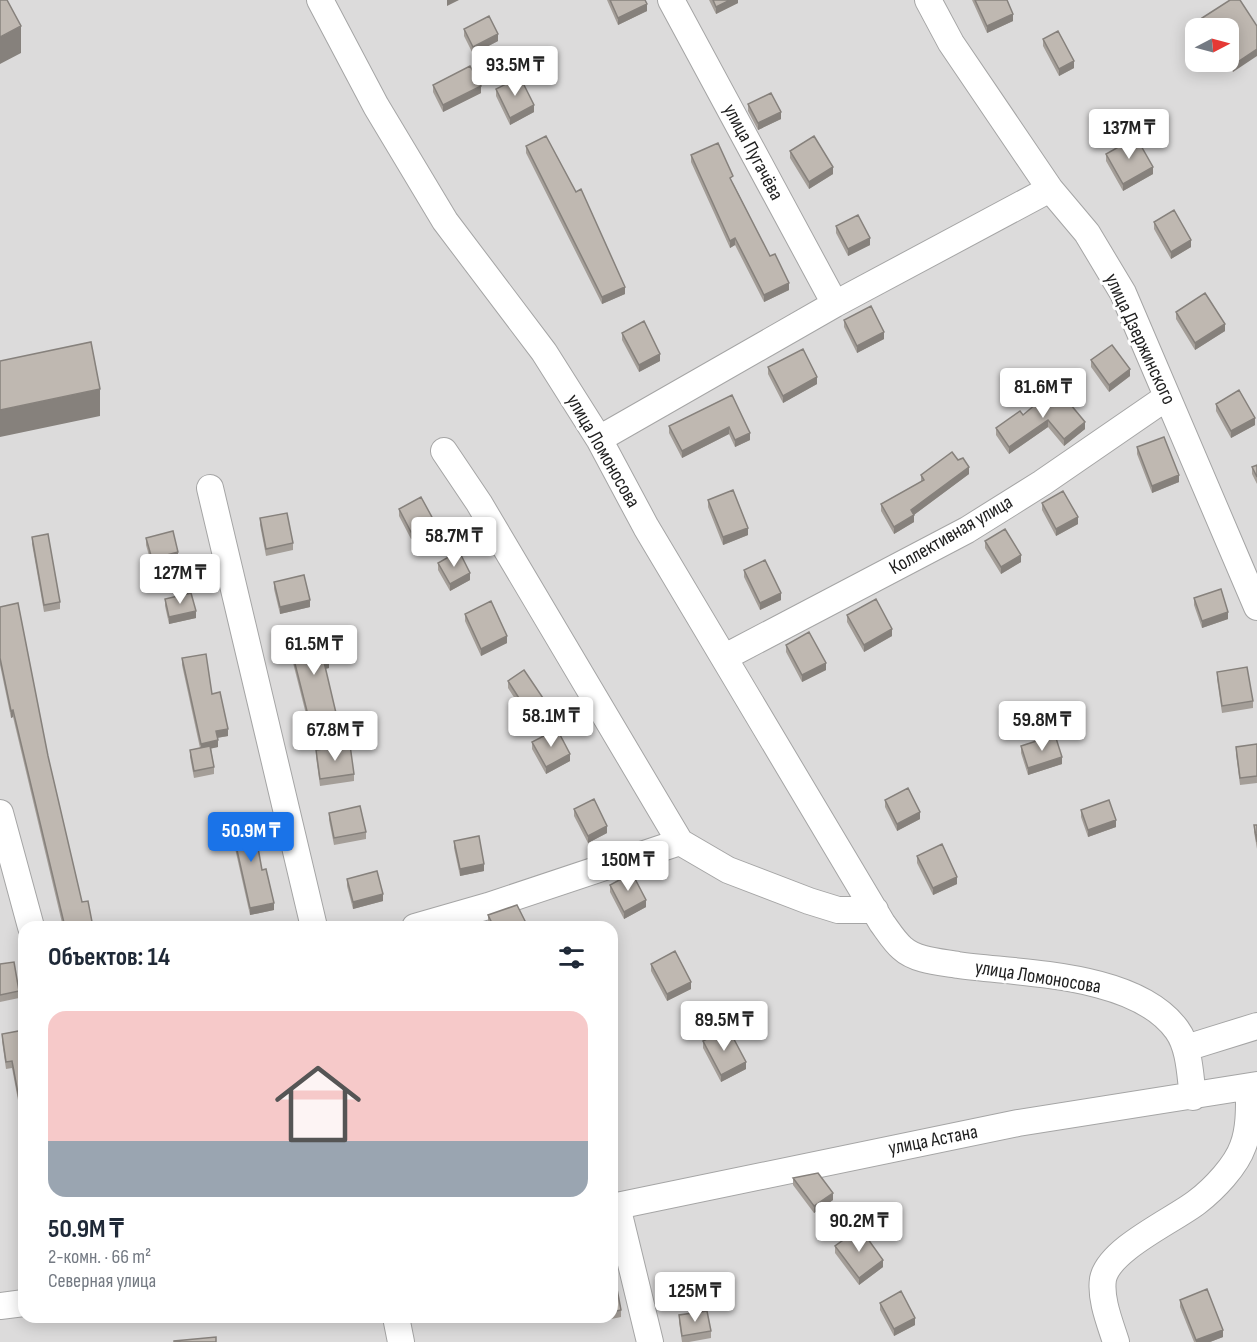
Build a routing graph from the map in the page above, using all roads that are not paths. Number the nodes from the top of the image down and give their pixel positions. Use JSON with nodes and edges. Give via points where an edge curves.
{"nodes":[{"id":1,"x":320,"y":0,"type":"edge"},
{"id":2,"x":671,"y":0,"type":"edge"},
{"id":3,"x":928,"y":0,"type":"edge"},
{"id":4,"x":1050,"y":189,"type":"junction"},
{"id":5,"x":836,"y":304,"type":"junction"},
{"id":6,"x":1167,"y":397,"type":"junction"},
{"id":7,"x":599,"y":439,"type":"junction"},
{"id":8,"x":444,"y":451,"type":"dead end"},
{"id":9,"x":210,"y":488,"type":"dead end"},
{"id":10,"x":1257,"y":607,"type":"edge"},
{"id":11,"x":725,"y":657,"type":"junction"},
{"id":12,"x":0,"y":813,"type":"edge"},
{"id":13,"x":680,"y":842,"type":"junction"},
{"id":14,"x":875,"y":910,"type":"junction"},
{"id":15,"x":29,"y":921,"type":"edge"},
{"id":16,"x":314,"y":921,"type":"edge"},
{"id":17,"x":436,"y":921,"type":"edge"},
{"id":18,"x":1257,"y":1026,"type":"edge"},
{"id":19,"x":1186,"y":1048,"type":"junction"},
{"id":20,"x":1253,"y":1086,"type":"edge"},
{"id":21,"x":1193,"y":1097,"type":"junction"},
{"id":22,"x":618,"y":1206,"type":"edge"},
{"id":23,"x":618,"y":1222,"type":"edge"},
{"id":24,"x":18,"y":1304,"type":"edge"},
{"id":25,"x":0,"y":1306,"type":"edge"},
{"id":26,"x":397,"y":1323,"type":"edge"},
{"id":27,"x":400,"y":1342,"type":"edge"},
{"id":28,"x":650,"y":1342,"type":"edge"},
{"id":29,"x":1116,"y":1342,"type":"edge"}],
"edges":[{"from":1,"to":7,"type":"street","name":"улица Ломоносова","via":[[376,106],[446,221],[544,352]]},
{"from":2,"to":5,"type":"street","name":"улица Пугачёва"},
{"from":3,"to":4,"type":"street","name":"улица Дзержинского","via":[[951,43]]},
{"from":4,"to":5,"type":"street"},
{"from":4,"to":6,"type":"street","name":"улица Дзержинского","via":[[1087,232],[1123,293]]},
{"from":5,"to":7,"type":"street"},
{"from":6,"to":10,"type":"street","name":"улица Дзержинского"},
{"from":6,"to":11,"type":"street","name":"Коллективная улица","via":[[966,530]]},
{"from":7,"to":11,"type":"street","name":"улица Ломоносова"},
{"from":8,"to":13,"type":"street","via":[[479,503]]},
{"from":9,"to":16,"type":"street"},
{"from":11,"to":14,"type":"street","name":"улица Ломоносова"},
{"from":12,"to":15,"type":"street"},
{"from":13,"to":14,"type":"street","via":[[728,870],[809,901],[838,910]]},
{"from":13,"to":17,"type":"street"},
{"from":14,"to":19,"type":"street","name":"улица Ломоносова","via":[[903,949],[928,960],[1048,975],[1121,992],[1153,1008],[1177,1030]]},
{"from":18,"to":19,"type":"street"},
{"from":19,"to":21,"type":"street","name":"улица Ломоносова"},
{"from":20,"to":21,"type":"street","name":"улица Астана"},
{"from":20,"to":29,"type":"street","via":[[1243,1146],[1225,1174],[1198,1202],[1109,1264],[1103,1292]]},
{"from":21,"to":22,"type":"street","name":"улица Астана","via":[[1006,1125]]},
{"from":23,"to":28,"type":"street"},
{"from":24,"to":25,"type":"street"},
{"from":26,"to":27,"type":"street"}]}
